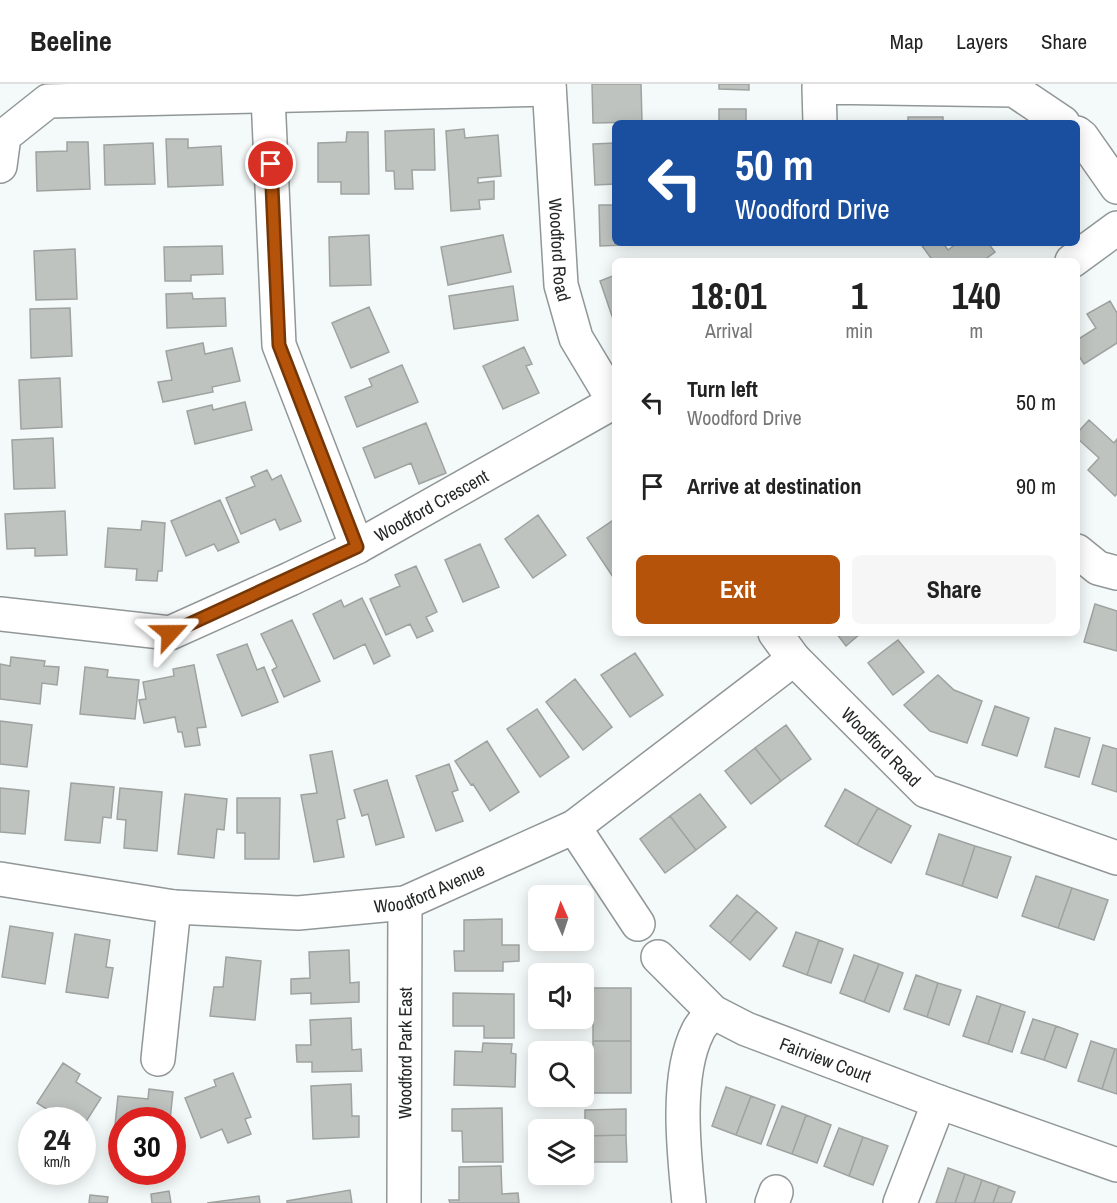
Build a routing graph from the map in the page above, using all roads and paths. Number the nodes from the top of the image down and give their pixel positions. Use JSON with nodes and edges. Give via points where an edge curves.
{"nodes":[{"id":1,"x":549,"y":86,"type":"edge"},
{"id":2,"x":268,"y":96,"type":"junction"},
{"id":3,"x":820,"y":120,"type":"edge"},
{"id":4,"x":1059,"y":120,"type":"edge"},
{"id":5,"x":1080,"y":135,"type":"edge"},
{"id":6,"x":0,"y":166,"type":"edge"},
{"id":7,"x":1117,"y":186,"type":"edge"},
{"id":8,"x":1117,"y":228,"type":"edge"},
{"id":9,"x":1076,"y":258,"type":"edge"},
{"id":10,"x":612,"y":397,"type":"edge"},
{"id":11,"x":612,"y":404,"type":"edge"},
{"id":12,"x":357,"y":547,"type":"junction"},
{"id":13,"x":1080,"y":553,"type":"edge"},
{"id":14,"x":1117,"y":573,"type":"edge"},
{"id":15,"x":0,"y":614,"type":"edge"},
{"id":16,"x":777,"y":636,"type":"edge"},
{"id":17,"x":794,"y":659,"type":"junction"},
{"id":18,"x":574,"y":827,"type":"junction"},
{"id":19,"x":1117,"y":858,"type":"edge"},
{"id":20,"x":0,"y":879,"type":"edge"},
{"id":21,"x":405,"y":903,"type":"junction"},
{"id":22,"x":174,"y":907,"type":"junction"},
{"id":23,"x":638,"y":924,"type":"dead end"},
{"id":24,"x":658,"y":957,"type":"dead end"},
{"id":25,"x":713,"y":1012,"type":"junction"},
{"id":26,"x":158,"y":1059,"type":"dead end"},
{"id":27,"x":939,"y":1102,"type":"junction"},
{"id":28,"x":1117,"y":1165,"type":"edge"},
{"id":29,"x":404,"y":1203,"type":"edge"},
{"id":30,"x":690,"y":1203,"type":"edge"},
{"id":31,"x":900,"y":1203,"type":"edge"}],
"edges":[{"from":1,"to":2,"type":"street"},
{"from":1,"to":10,"type":"street","name":"Woodford Road","via":[[561,285],[576,338]]},
{"from":2,"to":6,"type":"street","via":[[48,101],[4,136]]},
{"from":2,"to":12,"type":"street","via":[[279,345]]},
{"from":3,"to":4,"type":"street","via":[[819,87],[1014,90]]},
{"from":5,"to":7,"type":"street"},
{"from":8,"to":9,"type":"street"},
{"from":11,"to":12,"type":"street","name":"Woodford Crescent"},
{"from":12,"to":15,"type":"street","name":"Woodford Crescent","via":[[170,633]]},
{"from":13,"to":14,"type":"street","via":[[1098,568]]},
{"from":16,"to":17,"type":"street","name":"Woodford Road"},
{"from":17,"to":18,"type":"street","name":"Woodford Avenue"},
{"from":17,"to":19,"type":"street","name":"Woodford Road","via":[[926,791]]},
{"from":18,"to":21,"type":"street","name":"Woodford Avenue"},
{"from":18,"to":23,"type":"street"},
{"from":20,"to":22,"type":"street","name":"Woodford Avenue"},
{"from":21,"to":22,"type":"street","name":"Woodford Avenue","via":[[298,913]]},
{"from":21,"to":29,"type":"street","name":"Woodford Park East"},
{"from":22,"to":26,"type":"street"},
{"from":24,"to":25,"type":"street","name":"Fairview Court"},
{"from":25,"to":27,"type":"street","name":"Fairview Court","via":[[746,1029]]},
{"from":25,"to":30,"type":"street","via":[[698,1030],[688,1061],[684,1105]]},
{"from":27,"to":28,"type":"street","name":"Fairview Court"},
{"from":27,"to":31,"type":"street"}]}
